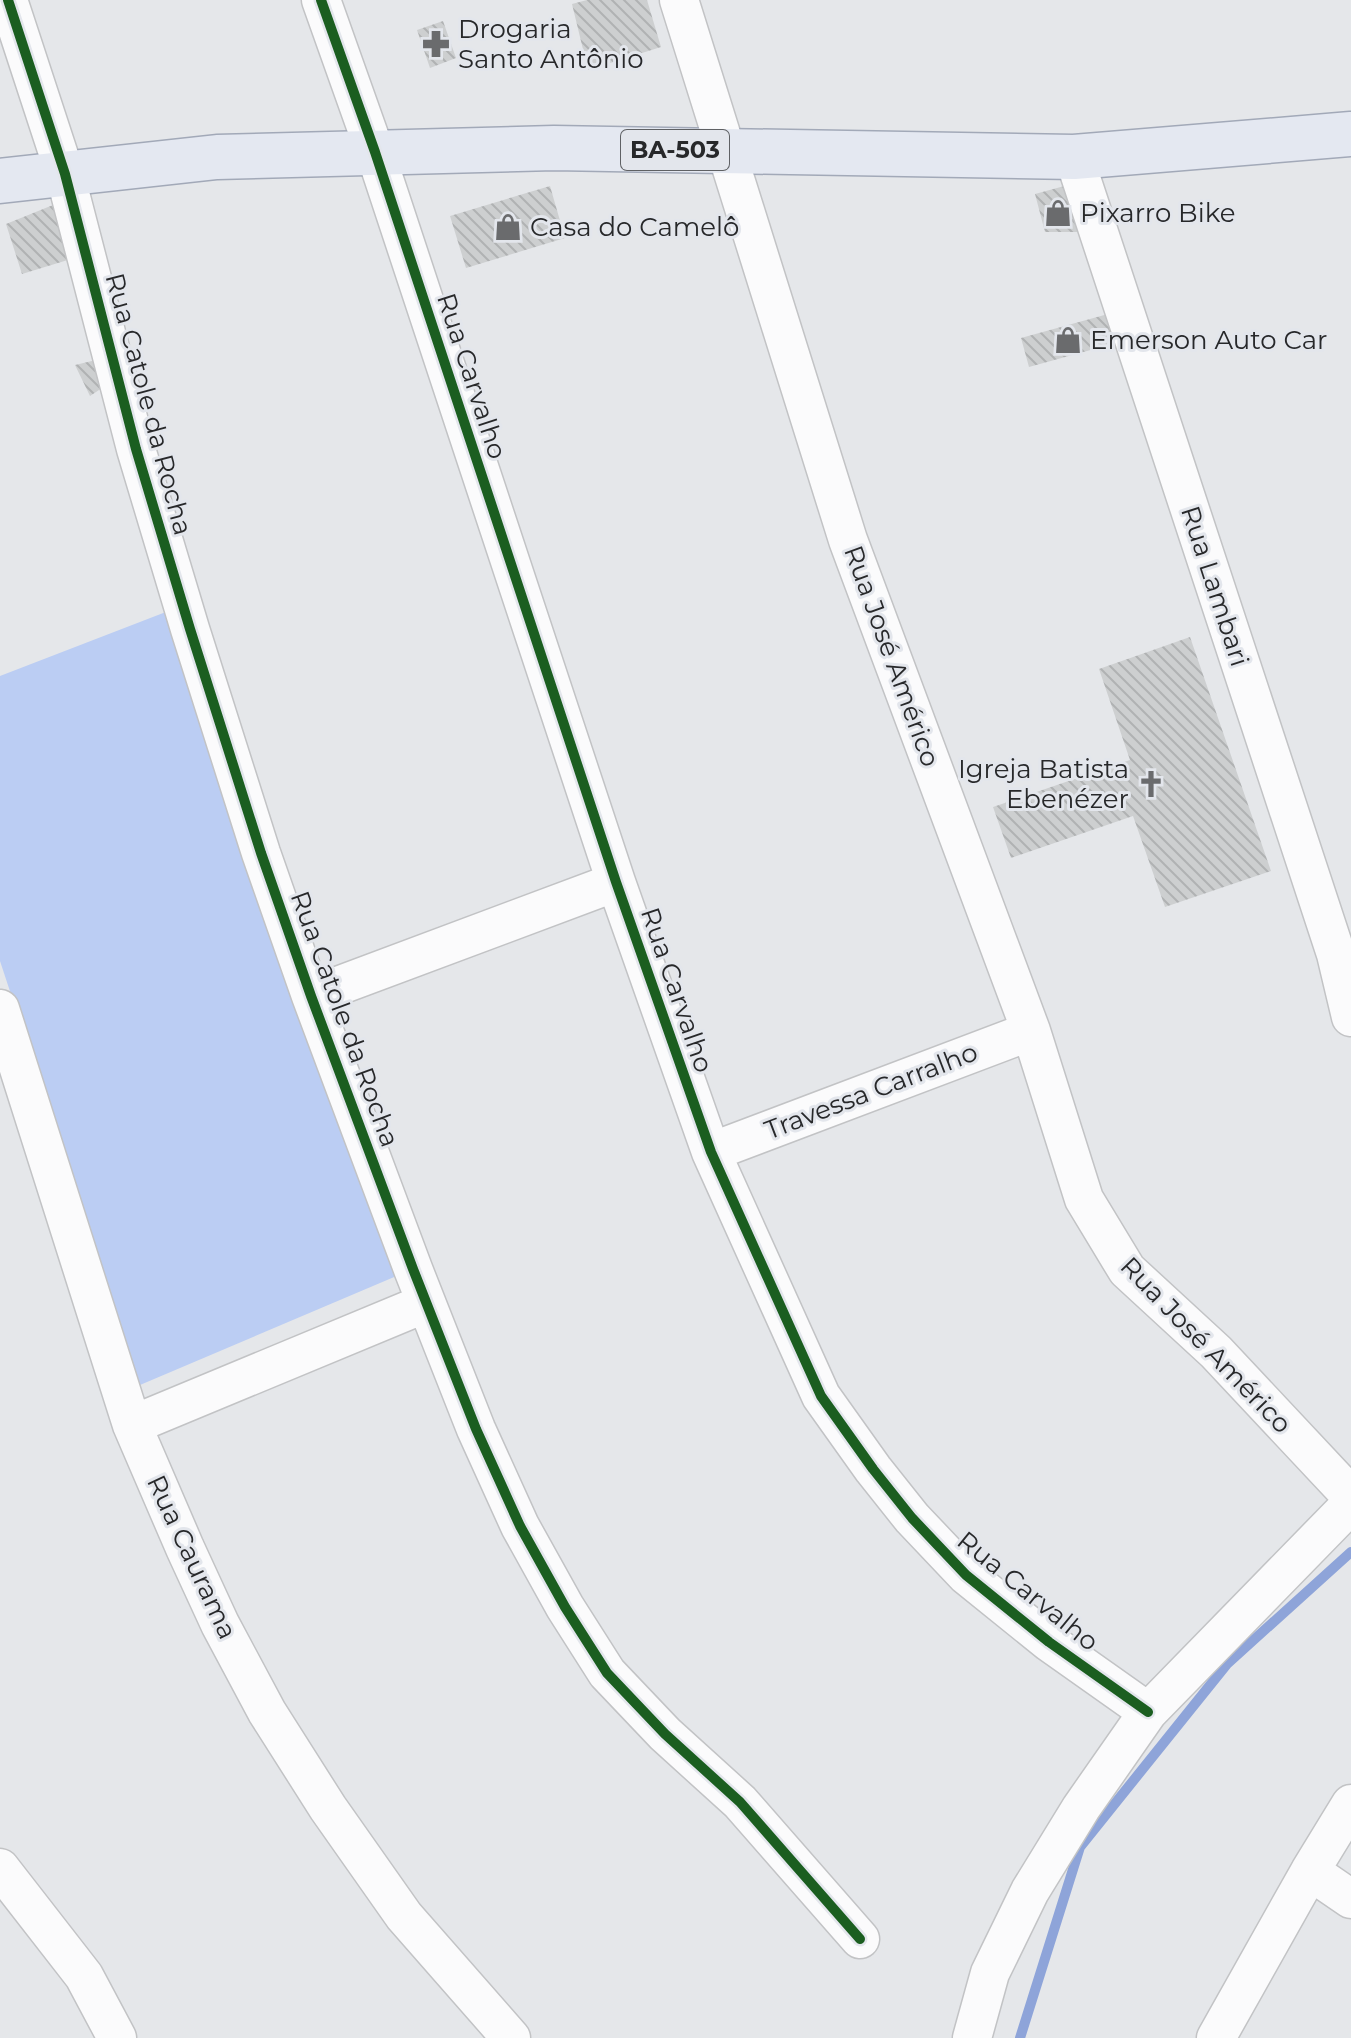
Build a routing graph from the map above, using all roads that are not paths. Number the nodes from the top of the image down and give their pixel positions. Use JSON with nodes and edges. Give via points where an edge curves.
{"nodes":[{"id":1,"x":8,"y":0,"type":"edge"},
{"id":2,"x":321,"y":0,"type":"edge"},
{"id":3,"x":679,"y":0,"type":"edge"},
{"id":4,"x":1351,"y":134,"type":"edge"},
{"id":5,"x":725,"y":150,"type":"junction"},
{"id":6,"x":375,"y":152,"type":"junction"},
{"id":7,"x":1074,"y":157,"type":"junction"},
{"id":8,"x":65,"y":174,"type":"junction"},
{"id":9,"x":0,"y":181,"type":"edge"},
{"id":10,"x":616,"y":882,"type":"junction"},
{"id":11,"x":1343,"y":952,"type":"edge"},
{"id":12,"x":311,"y":996,"type":"junction"},
{"id":13,"x":0,"y":1009,"type":"edge"},
{"id":14,"x":1351,"y":1017,"type":"edge"},
{"id":15,"x":1031,"y":1031,"type":"junction"},
{"id":16,"x":7,"y":1058,"type":"edge"},
{"id":17,"x":711,"y":1152,"type":"junction"},
{"id":18,"x":426,"y":1303,"type":"junction"},
{"id":19,"x":132,"y":1425,"type":"junction"},
{"id":20,"x":1351,"y":1496,"type":"edge"},
{"id":21,"x":1351,"y":1504,"type":"edge"},
{"id":22,"x":1148,"y":1712,"type":"junction"},
{"id":23,"x":1351,"y":1804,"type":"edge"},
{"id":24,"x":0,"y":1868,"type":"edge"},
{"id":25,"x":1310,"y":1871,"type":"junction"},
{"id":26,"x":1351,"y":1899,"type":"edge"},
{"id":27,"x":860,"y":1939,"type":"dead end"},
{"id":28,"x":117,"y":2038,"type":"edge"},
{"id":29,"x":511,"y":2038,"type":"edge"},
{"id":30,"x":972,"y":2038,"type":"edge"},
{"id":31,"x":1216,"y":2038,"type":"edge"}],
"edges":[{"from":1,"to":8,"type":"street","name":"Rua Catole da Rocha"},
{"from":2,"to":6,"type":"street","name":"Rua Carvalho"},
{"from":3,"to":5,"type":"street","name":"Rua José Américo"},
{"from":4,"to":7,"type":"main road","number":"BA-503"},
{"from":5,"to":6,"type":"main road","number":"BA-503"},
{"from":5,"to":7,"type":"main road","number":"BA-503"},
{"from":5,"to":15,"type":"street","name":"Rua José Américo","via":[[848,540]]},
{"from":6,"to":8,"type":"main road","number":"BA-503","via":[[217,157]]},
{"from":6,"to":10,"type":"street","name":"Rua Carvalho"},
{"from":7,"to":11,"type":"street","name":"Rua Lambari"},
{"from":8,"to":9,"type":"main road","number":"BA-503"},
{"from":8,"to":12,"type":"street","name":"Rua Catole da Rocha","via":[[136,449],[261,853]]},
{"from":10,"to":12,"type":"street"},
{"from":10,"to":17,"type":"street","name":"Rua Carvalho"},
{"from":11,"to":14,"type":"street","name":"Rua Lambari"},
{"from":12,"to":18,"type":"street","name":"Rua Catole da Rocha"},
{"from":13,"to":16,"type":"street","name":"Rua Caurama"},
{"from":15,"to":17,"type":"street","name":"Travessa Carralho"},
{"from":15,"to":20,"type":"street","name":"Rua José Américo","via":[[1084,1199],[1127,1270],[1216,1352]]},
{"from":16,"to":19,"type":"street","name":"Rua Caurama"},
{"from":17,"to":22,"type":"street","name":"Rua Carvalho","via":[[821,1396],[873,1469],[966,1575]]},
{"from":18,"to":19,"type":"street"},
{"from":18,"to":27,"type":"street","name":"Rua Catole da Rocha","via":[[520,1526],[607,1673],[740,1802]]},
{"from":19,"to":29,"type":"street","name":"Rua Caurama","via":[[220,1624],[267,1712],[404,1916]]},
{"from":21,"to":22,"type":"street"},
{"from":22,"to":30,"type":"street","via":[[1030,1891],[990,1973]]},
{"from":23,"to":25,"type":"street"},
{"from":24,"to":28,"type":"street","via":[[84,1976]]},
{"from":25,"to":26,"type":"street"},
{"from":25,"to":31,"type":"street"}]}
